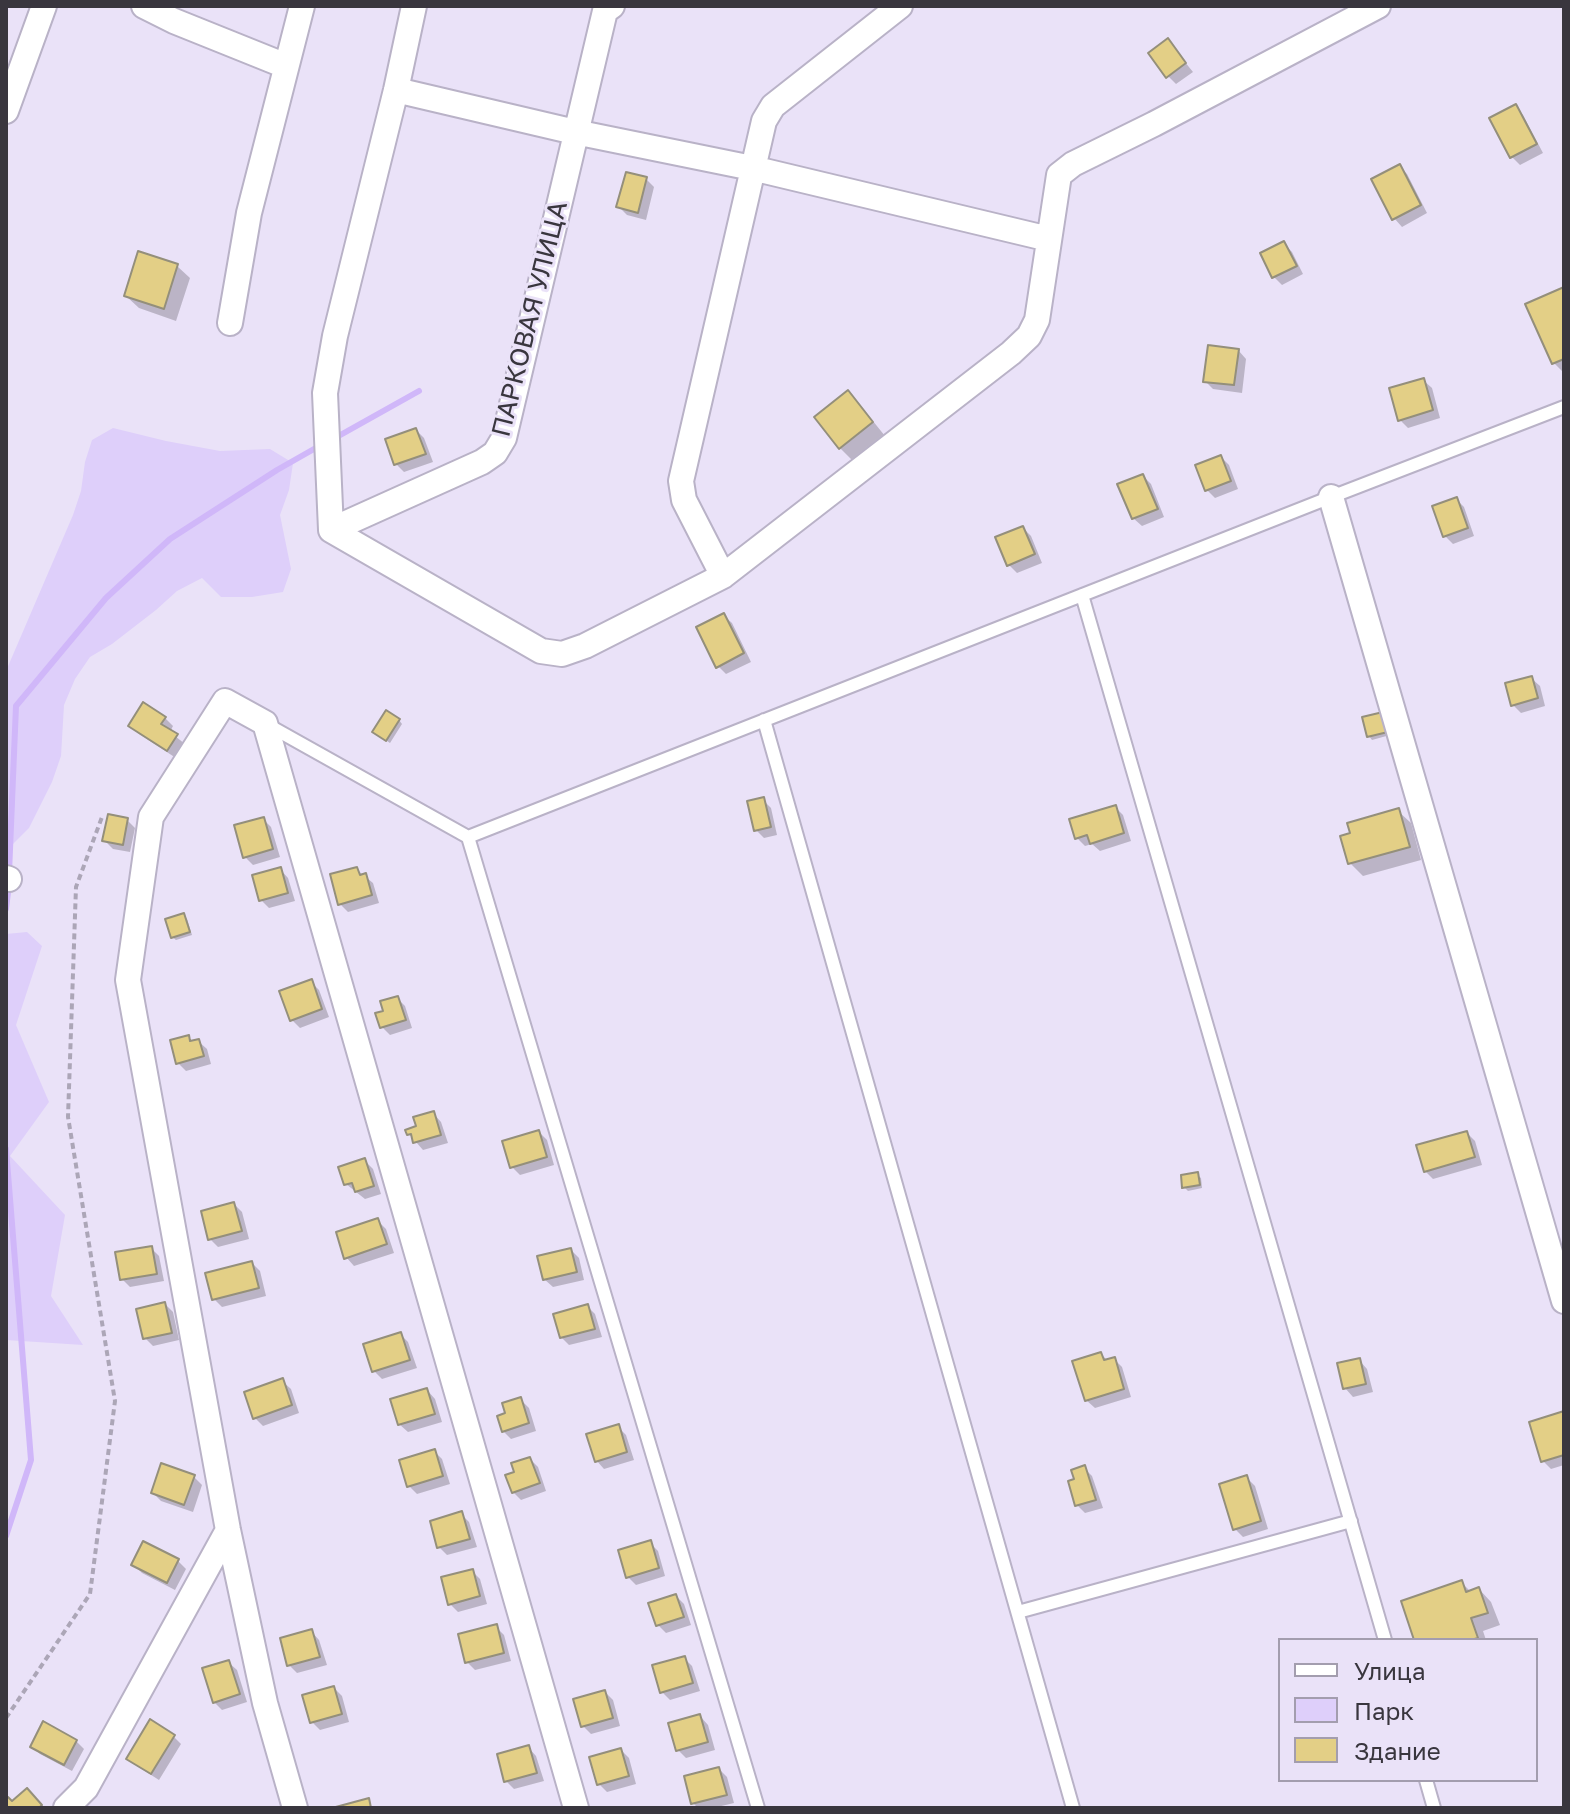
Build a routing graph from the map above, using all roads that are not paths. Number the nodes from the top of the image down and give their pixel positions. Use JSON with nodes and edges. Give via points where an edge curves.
{"nodes":[{"id":1,"x":44,"y":6,"type":"edge"},
{"id":2,"x":144,"y":6,"type":"edge"},
{"id":3,"x":302,"y":6,"type":"edge"},
{"id":4,"x":414,"y":6,"type":"edge"},
{"id":5,"x":612,"y":6,"type":"edge"},
{"id":6,"x":900,"y":6,"type":"edge"},
{"id":7,"x":1378,"y":6,"type":"edge"},
{"id":8,"x":286,"y":66,"type":"junction"},
{"id":9,"x":396,"y":90,"type":"junction"},
{"id":10,"x":6,"y":111,"type":"edge"},
{"id":11,"x":575,"y":132,"type":"junction"},
{"id":12,"x":752,"y":168,"type":"junction"},
{"id":13,"x":1049,"y":239,"type":"junction"},
{"id":14,"x":230,"y":323,"type":"dead end"},
{"id":15,"x":1564,"y":407,"type":"edge"},
{"id":16,"x":1331,"y":497,"type":"junction"},
{"id":17,"x":331,"y":530,"type":"junction"},
{"id":18,"x":723,"y":576,"type":"junction"},
{"id":19,"x":1082,"y":595,"type":"junction"},
{"id":20,"x":764,"y":720,"type":"junction"},
{"id":21,"x":265,"y":723,"type":"junction"},
{"id":22,"x":468,"y":837,"type":"junction"},
{"id":23,"x":1564,"y":1301,"type":"edge"},
{"id":24,"x":1351,"y":1521,"type":"junction"},
{"id":25,"x":228,"y":1530,"type":"junction"},
{"id":26,"x":1018,"y":1612,"type":"junction"},
{"id":27,"x":1384,"y":1638,"type":"edge"},
{"id":28,"x":1427,"y":1782,"type":"edge"},
{"id":29,"x":66,"y":1808,"type":"edge"},
{"id":30,"x":295,"y":1808,"type":"edge"},
{"id":31,"x":576,"y":1808,"type":"edge"},
{"id":32,"x":758,"y":1808,"type":"edge"},
{"id":33,"x":1073,"y":1808,"type":"edge"},
{"id":34,"x":1434,"y":1808,"type":"edge"}],
"edges":[{"from":1,"to":10,"type":"street"},
{"from":2,"to":8,"type":"street"},
{"from":3,"to":8,"type":"street"},
{"from":4,"to":9,"type":"street"},
{"from":5,"to":11,"type":"street","name":"ПАРКОВАЯ УЛИЦА","via":[[605,11]]},
{"from":6,"to":12,"type":"street","via":[[773,106]]},
{"from":7,"to":13,"type":"street","via":[[1073,164],[1059,175]]},
{"from":8,"to":14,"type":"street","via":[[249,213]]},
{"from":9,"to":11,"type":"street"},
{"from":9,"to":17,"type":"street","via":[[325,393]]},
{"from":11,"to":12,"type":"street"},
{"from":11,"to":17,"type":"street","name":"ПАРКОВАЯ УЛИЦА","via":[[504,438],[495,453]]},
{"from":12,"to":13,"type":"street"},
{"from":12,"to":18,"type":"street","via":[[681,481],[684,500]]},
{"from":13,"to":18,"type":"street","via":[[1037,320],[1029,336]]},
{"from":15,"to":16,"type":"lane"},
{"from":16,"to":19,"type":"lane"},
{"from":16,"to":23,"type":"street"},
{"from":17,"to":18,"type":"street","via":[[541,651],[562,654]]},
{"from":19,"to":20,"type":"lane"},
{"from":19,"to":24,"type":"lane"},
{"from":20,"to":22,"type":"lane"},
{"from":20,"to":26,"type":"lane"},
{"from":21,"to":22,"type":"lane"},
{"from":21,"to":25,"type":"street","via":[[225,701],[151,817],[128,980]]},
{"from":21,"to":31,"type":"street"},
{"from":22,"to":32,"type":"lane"},
{"from":24,"to":26,"type":"lane"},
{"from":24,"to":27,"type":"lane"},
{"from":25,"to":29,"type":"street","via":[[86,1788]]},
{"from":25,"to":30,"type":"street","via":[[265,1703]]},
{"from":26,"to":33,"type":"lane"},
{"from":28,"to":34,"type":"lane"}]}
